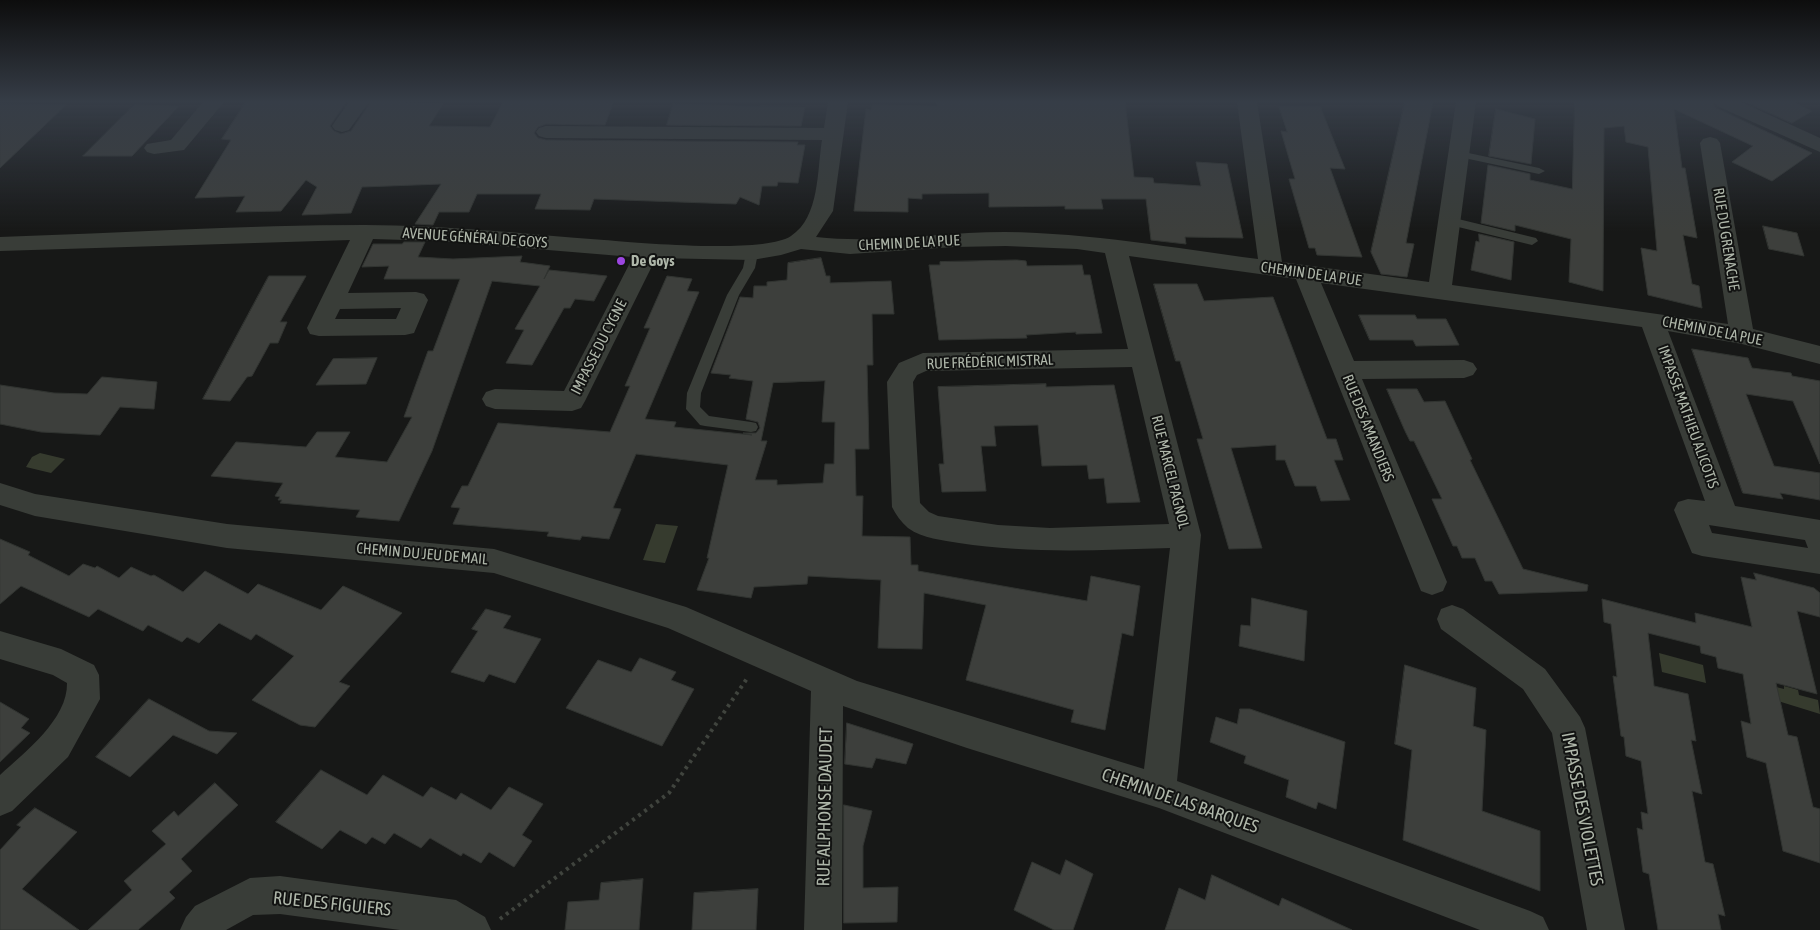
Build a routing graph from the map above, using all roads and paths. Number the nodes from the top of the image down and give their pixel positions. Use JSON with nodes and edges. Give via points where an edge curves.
{"nodes":[{"id":1,"x":178,"y":145,"type":"edge"},
{"id":2,"x":832,"y":145,"type":"edge"},
{"id":3,"x":1254,"y":145,"type":"edge"},
{"id":4,"x":1460,"y":145,"type":"edge"},
{"id":5,"x":1710,"y":145,"type":"edge"},
{"id":6,"x":154,"y":148,"type":"dead end"},
{"id":7,"x":1459,"y":154,"type":"junction"},
{"id":8,"x":1539,"y":171,"type":"dead end"},
{"id":9,"x":1450,"y":221,"type":"junction"},
{"id":10,"x":365,"y":232,"type":"junction"},
{"id":11,"x":799,"y":241,"type":"junction"},
{"id":12,"x":1532,"y":241,"type":"dead end"},
{"id":13,"x":0,"y":244,"type":"edge"},
{"id":14,"x":1115,"y":246,"type":"junction"},
{"id":15,"x":648,"y":251,"type":"junction"},
{"id":16,"x":752,"y":254,"type":"junction"},
{"id":17,"x":1272,"y":267,"type":"junction"},
{"id":18,"x":1304,"y":272,"type":"junction"},
{"id":19,"x":1439,"y":292,"type":"junction"},
{"id":20,"x":332,"y":301,"type":"dead end"},
{"id":21,"x":1652,"y":320,"type":"junction"},
{"id":22,"x":1742,"y":336,"type":"junction"},
{"id":23,"x":1820,"y":355,"type":"edge"},
{"id":24,"x":1141,"y":358,"type":"junction"},
{"id":25,"x":1464,"y":369,"type":"dead end"},
{"id":26,"x":1344,"y":370,"type":"junction"},
{"id":27,"x":494,"y":399,"type":"dead end"},
{"id":28,"x":751,"y":428,"type":"dead end"},
{"id":29,"x":0,"y":494,"type":"edge"},
{"id":30,"x":1724,"y":514,"type":"junction"},
{"id":31,"x":1186,"y":535,"type":"junction"},
{"id":32,"x":1820,"y":542,"type":"edge"},
{"id":33,"x":1820,"y":562,"type":"edge"},
{"id":34,"x":1432,"y":582,"type":"dead end"},
{"id":35,"x":1452,"y":619,"type":"dead end"},
{"id":36,"x":0,"y":645,"type":"edge"},
{"id":37,"x":761,"y":656,"type":"junction"},
{"id":38,"x":827,"y":684,"type":"junction"},
{"id":39,"x":1159,"y":790,"type":"junction"},
{"id":40,"x":0,"y":799,"type":"edge"},
{"id":41,"x":483,"y":927,"type":"edge"},
{"id":42,"x":199,"y":930,"type":"edge"},
{"id":43,"x":823,"y":930,"type":"edge"},
{"id":44,"x":1530,"y":930,"type":"edge"},
{"id":45,"x":1606,"y":930,"type":"edge"}],
"edges":[{"from":1,"to":6,"type":"street"},
{"from":2,"to":11,"type":"street","name":"AVENUE GÉNÉRAL DE GOYS","via":[[822,211],[814,226]]},
{"from":3,"to":17,"type":"street"},
{"from":4,"to":7,"type":"street"},
{"from":5,"to":22,"type":"street","name":"RUE DU GRENACHE"},
{"from":7,"to":8,"type":"lane"},
{"from":7,"to":9,"type":"street"},
{"from":9,"to":12,"type":"lane"},
{"from":9,"to":19,"type":"street"},
{"from":10,"to":13,"type":"street","name":"AVENUE GÉNÉRAL DE GOYS"},
{"from":10,"to":15,"type":"street","name":"AVENUE GÉNÉRAL DE GOYS","via":[[439,234]]},
{"from":10,"to":20,"type":"street"},
{"from":11,"to":14,"type":"street","name":"CHEMIN DE LA PUE","via":[[828,246],[1032,239]]},
{"from":11,"to":16,"type":"street","name":"AVENUE GÉNÉRAL DE GOYS"},
{"from":14,"to":17,"type":"street","name":"CHEMIN DE LA PUE"},
{"from":14,"to":24,"type":"street","name":"RUE MARCEL PAGNOL"},
{"from":15,"to":16,"type":"street","name":"AVENUE GÉNÉRAL DE GOYS"},
{"from":15,"to":27,"type":"street","name":"IMPASSE DU CYGNE","via":[[572,401]]},
{"from":16,"to":28,"type":"lane","via":[[749,268],[732,295],[698,384],[692,409],[705,421]]},
{"from":17,"to":18,"type":"street","name":"CHEMIN DE LA PUE"},
{"from":18,"to":19,"type":"street","name":"CHEMIN DE LA PUE"},
{"from":18,"to":26,"type":"street","name":"RUE DES AMANDIERS"},
{"from":19,"to":21,"type":"street","name":"CHEMIN DE LA PUE"},
{"from":21,"to":22,"type":"street","name":"CHEMIN DE LA PUE"},
{"from":21,"to":30,"type":"street","name":"IMPASSE MATHIEU ALICOTIS"},
{"from":22,"to":23,"type":"street","name":"CHEMIN DE LA PUE"},
{"from":24,"to":31,"type":"street","name":"RUE MARCEL PAGNOL"},
{"from":24,"to":31,"type":"street","name":"RUE FRÉDÉRIC MISTRAL","via":[[923,362],[908,369],[900,382],[906,507],[919,520],[934,527],[998,537],[1050,540]]},
{"from":25,"to":26,"type":"street"},
{"from":26,"to":34,"type":"street","name":"RUE DES AMANDIERS"},
{"from":29,"to":37,"type":"street","name":"CHEMIN DU JEU DE MAIL","via":[[35,505],[227,536],[494,561],[675,617]]},
{"from":30,"to":32,"type":"street","name":"IMPASSE MATHIEU ALICOTIS","via":[[1814,530]]},
{"from":30,"to":33,"type":"street","name":"IMPASSE MATHIEU ALICOTIS","via":[[1688,510],[1702,544]]},
{"from":31,"to":39,"type":"street","name":"RUE MARCEL PAGNOL"},
{"from":35,"to":45,"type":"street","name":"IMPASSE DES VIOLETTES","via":[[1534,679],[1568,728]]},
{"from":36,"to":40,"type":"street","via":[[61,663],[83,675],[84,699],[56,746]]},
{"from":37,"to":38,"type":"street","name":"CHEMIN DU JEU DE MAIL"},
{"from":37,"to":41,"type":"path","via":[[669,793]]},
{"from":38,"to":39,"type":"street","name":"CHEMIN DE LAS BARQUES","via":[[967,732]]},
{"from":38,"to":43,"type":"street","name":"RUE ALPHONSE DAUDET"},
{"from":39,"to":44,"type":"street","name":"CHEMIN DE LAS BARQUES"},
{"from":41,"to":42,"type":"street","name":"RUE DES FIGUIERS","via":[[456,919],[280,895],[250,897],[208,919]]}]}
